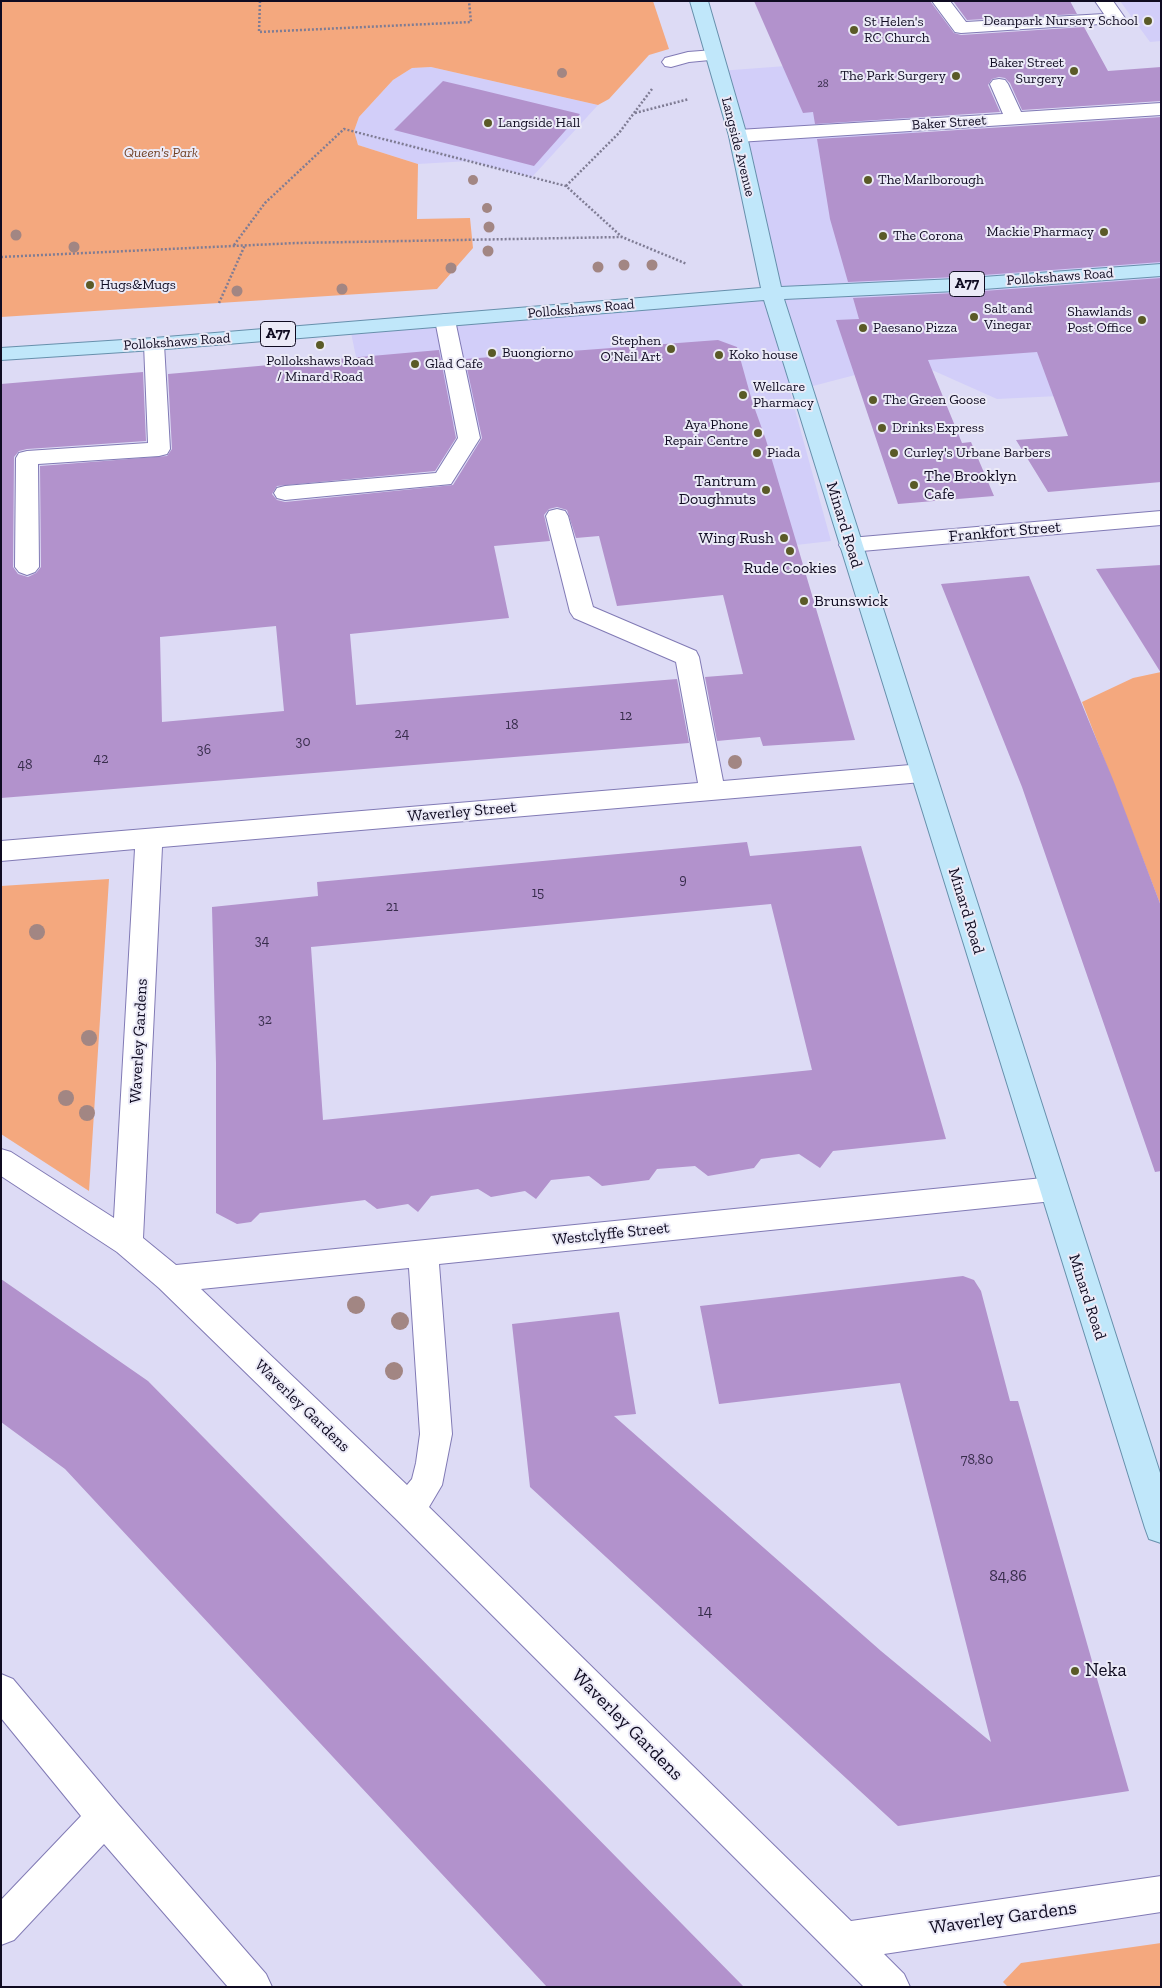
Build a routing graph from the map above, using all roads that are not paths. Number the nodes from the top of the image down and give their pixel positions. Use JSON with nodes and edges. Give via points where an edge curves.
{"nodes":[{"id":1,"x":699,"y":1,"type":"edge"},
{"id":2,"x":941,"y":1,"type":"edge"},
{"id":3,"x":1104,"y":1,"type":"edge"},
{"id":4,"x":714,"y":55,"type":"junction"},
{"id":5,"x":672,"y":62,"type":"road end"},
{"id":6,"x":999,"y":84,"type":"dead end"},
{"id":7,"x":1161,"y":109,"type":"edge"},
{"id":8,"x":1014,"y":118,"type":"junction"},
{"id":9,"x":738,"y":136,"type":"junction"},
{"id":10,"x":1161,"y":270,"type":"edge"},
{"id":11,"x":772,"y":293,"type":"junction"},
{"id":12,"x":445,"y":320,"type":"junction"},
{"id":13,"x":154,"y":344,"type":"junction"},
{"id":14,"x":1,"y":354,"type":"edge"},
{"id":15,"x":284,"y":493,"type":"dead end"},
{"id":16,"x":557,"y":516,"type":"dead end"},
{"id":17,"x":1161,"y":518,"type":"edge"},
{"id":18,"x":850,"y":545,"type":"junction"},
{"id":19,"x":26,"y":568,"type":"dead end"},
{"id":20,"x":922,"y":773,"type":"junction"},
{"id":21,"x":712,"y":791,"type":"junction"},
{"id":22,"x":149,"y":839,"type":"junction"},
{"id":23,"x":1,"y":851,"type":"edge"},
{"id":24,"x":1,"y":1161,"type":"edge"},
{"id":25,"x":1053,"y":1189,"type":"junction"},
{"id":26,"x":128,"y":1244,"type":"junction"},
{"id":27,"x":423,"y":1254,"type":"junction"},
{"id":28,"x":170,"y":1279,"type":"junction"},
{"id":29,"x":409,"y":1509,"type":"junction"},
{"id":30,"x":1161,"y":1528,"type":"edge"},
{"id":31,"x":1,"y":1692,"type":"edge"},
{"id":32,"x":105,"y":1817,"type":"junction"},
{"id":33,"x":1161,"y":1894,"type":"edge"},
{"id":34,"x":1,"y":1927,"type":"edge"},
{"id":35,"x":844,"y":1941,"type":"junction"},
{"id":36,"x":253,"y":1987,"type":"edge"},
{"id":37,"x":891,"y":1987,"type":"edge"}],
"edges":[{"from":1,"to":4,"type":"main road","name":"Langside Avenue"},
{"from":2,"to":3,"type":"street","via":[[961,28],[1116,18]]},
{"from":4,"to":5,"type":"street"},
{"from":4,"to":9,"type":"main road","name":"Langside Avenue"},
{"from":6,"to":8,"type":"street"},
{"from":7,"to":8,"type":"street","name":"Baker Street"},
{"from":8,"to":9,"type":"street","name":"Baker Street"},
{"from":9,"to":11,"type":"main road","name":"Langside Avenue"},
{"from":10,"to":11,"type":"main road","name":"Pollokshaws Road","number":"A77","via":[[956,285]]},
{"from":11,"to":12,"type":"main road","name":"Pollokshaws Road","number":"A77"},
{"from":11,"to":18,"type":"main road","name":"Minard Road"},
{"from":12,"to":13,"type":"main road","name":"Pollokshaws Road","number":"A77"},
{"from":12,"to":15,"type":"street","via":[[469,438],[443,479]]},
{"from":13,"to":14,"type":"main road","name":"Pollokshaws Road","number":"A77"},
{"from":13,"to":19,"type":"street","via":[[159,448],[27,458]]},
{"from":16,"to":21,"type":"street","via":[[582,612],[687,658]]},
{"from":17,"to":18,"type":"street","name":"Frankfort Street"},
{"from":18,"to":20,"type":"main road","name":"Minard Road"},
{"from":20,"to":21,"type":"street","name":"Waverley Street"},
{"from":20,"to":25,"type":"main road","name":"Minard Road"},
{"from":21,"to":22,"type":"street","name":"Waverley Street"},
{"from":22,"to":23,"type":"street","name":"Waverley Street"},
{"from":22,"to":26,"type":"street","name":"Waverley Gardens"},
{"from":24,"to":26,"type":"street","name":"Waverley Gardens"},
{"from":25,"to":27,"type":"street","name":"Westclyffe Street"},
{"from":25,"to":30,"type":"main road","name":"Minard Road"},
{"from":26,"to":28,"type":"street","name":"Waverley Gardens"},
{"from":27,"to":28,"type":"street","name":"Westclyffe Street"},
{"from":27,"to":29,"type":"street","via":[[436,1434],[426,1485]]},
{"from":28,"to":29,"type":"street","name":"Waverley Gardens"},
{"from":29,"to":35,"type":"street","name":"Waverley Gardens"},
{"from":31,"to":32,"type":"street"},
{"from":32,"to":34,"type":"street"},
{"from":32,"to":36,"type":"street"},
{"from":33,"to":35,"type":"street","name":"Waverley Gardens"},
{"from":35,"to":37,"type":"street","name":"Waverley Gardens"}]}
